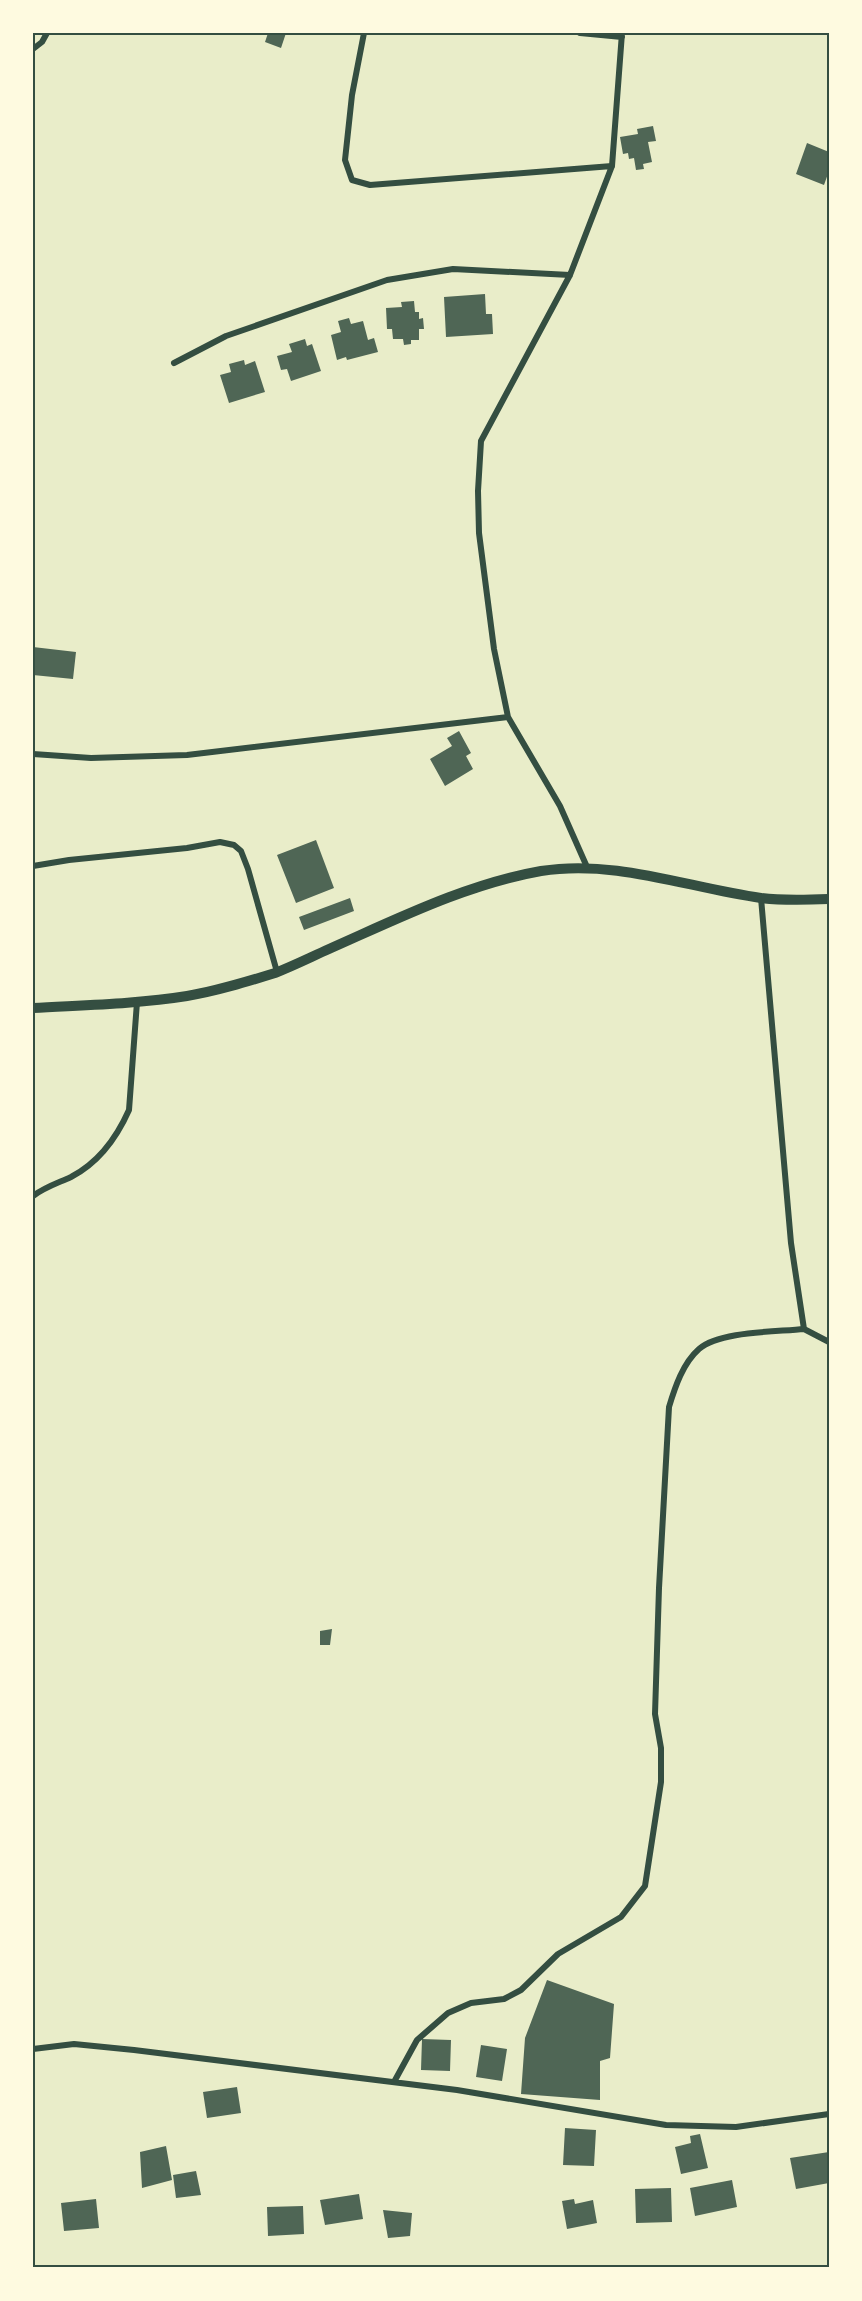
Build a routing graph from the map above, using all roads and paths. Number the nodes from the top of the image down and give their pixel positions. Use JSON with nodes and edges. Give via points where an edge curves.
{"nodes":[{"id":1,"x":47,"y":33,"type":"edge"},
{"id":2,"x":364,"y":33,"type":"edge"},
{"id":3,"x":580,"y":33,"type":"edge"},
{"id":4,"x":622,"y":35,"type":"edge"},
{"id":5,"x":33,"y":49,"type":"edge"},
{"id":6,"x":612,"y":166,"type":"junction"},
{"id":7,"x":570,"y":275,"type":"junction"},
{"id":8,"x":174,"y":363,"type":"dead end"},
{"id":9,"x":508,"y":717,"type":"junction"},
{"id":10,"x":33,"y":754,"type":"edge"},
{"id":11,"x":33,"y":866,"type":"edge"},
{"id":12,"x":587,"y":867,"type":"junction"},
{"id":13,"x":761,"y":898,"type":"junction"},
{"id":14,"x":829,"y":899,"type":"edge"},
{"id":15,"x":277,"y":972,"type":"junction"},
{"id":16,"x":137,"y":1002,"type":"junction"},
{"id":17,"x":33,"y":1008,"type":"edge"},
{"id":18,"x":33,"y":1196,"type":"edge"},
{"id":19,"x":804,"y":1329,"type":"junction"},
{"id":20,"x":829,"y":1342,"type":"edge"},
{"id":21,"x":33,"y":2049,"type":"edge"},
{"id":22,"x":394,"y":2082,"type":"junction"},
{"id":23,"x":829,"y":2114,"type":"edge"}],
"edges":[{"from":1,"to":5,"type":"street"},
{"from":2,"to":6,"type":"street","via":[[345,160],[352,180],[370,185]]},
{"from":3,"to":4,"type":"street"},
{"from":4,"to":6,"type":"street"},
{"from":6,"to":7,"type":"street"},
{"from":7,"to":8,"type":"street","via":[[453,269],[387,280],[226,336]]},
{"from":7,"to":9,"type":"street","via":[[482,441],[479,533],[494,649]]},
{"from":9,"to":10,"type":"street","via":[[187,755],[91,758]]},
{"from":9,"to":12,"type":"street","via":[[560,806]]},
{"from":11,"to":15,"type":"street","via":[[220,842],[234,844],[248,869]]},
{"from":12,"to":13,"type":"street"},
{"from":12,"to":15,"type":"street","via":[[542,871],[488,884],[415,911]]},
{"from":13,"to":14,"type":"street"},
{"from":13,"to":19,"type":"street","via":[[791,1242]]},
{"from":15,"to":16,"type":"street","via":[[218,990]]},
{"from":16,"to":17,"type":"street"},
{"from":16,"to":18,"type":"street","via":[[129,1110],[123,1124],[99,1156],[74,1175]]},
{"from":19,"to":20,"type":"street"},
{"from":19,"to":22,"type":"street","via":[[732,1334],[707,1342],[697,1350],[678,1380],[669,1407],[655,1714],[661,1782],[645,1886],[621,1917],[558,1954],[521,1990],[504,1999],[471,2003],[448,2013],[417,2040]]},
{"from":21,"to":22,"type":"street","via":[[74,2044]]},
{"from":22,"to":23,"type":"street","via":[[666,2125],[736,2127]]}]}
